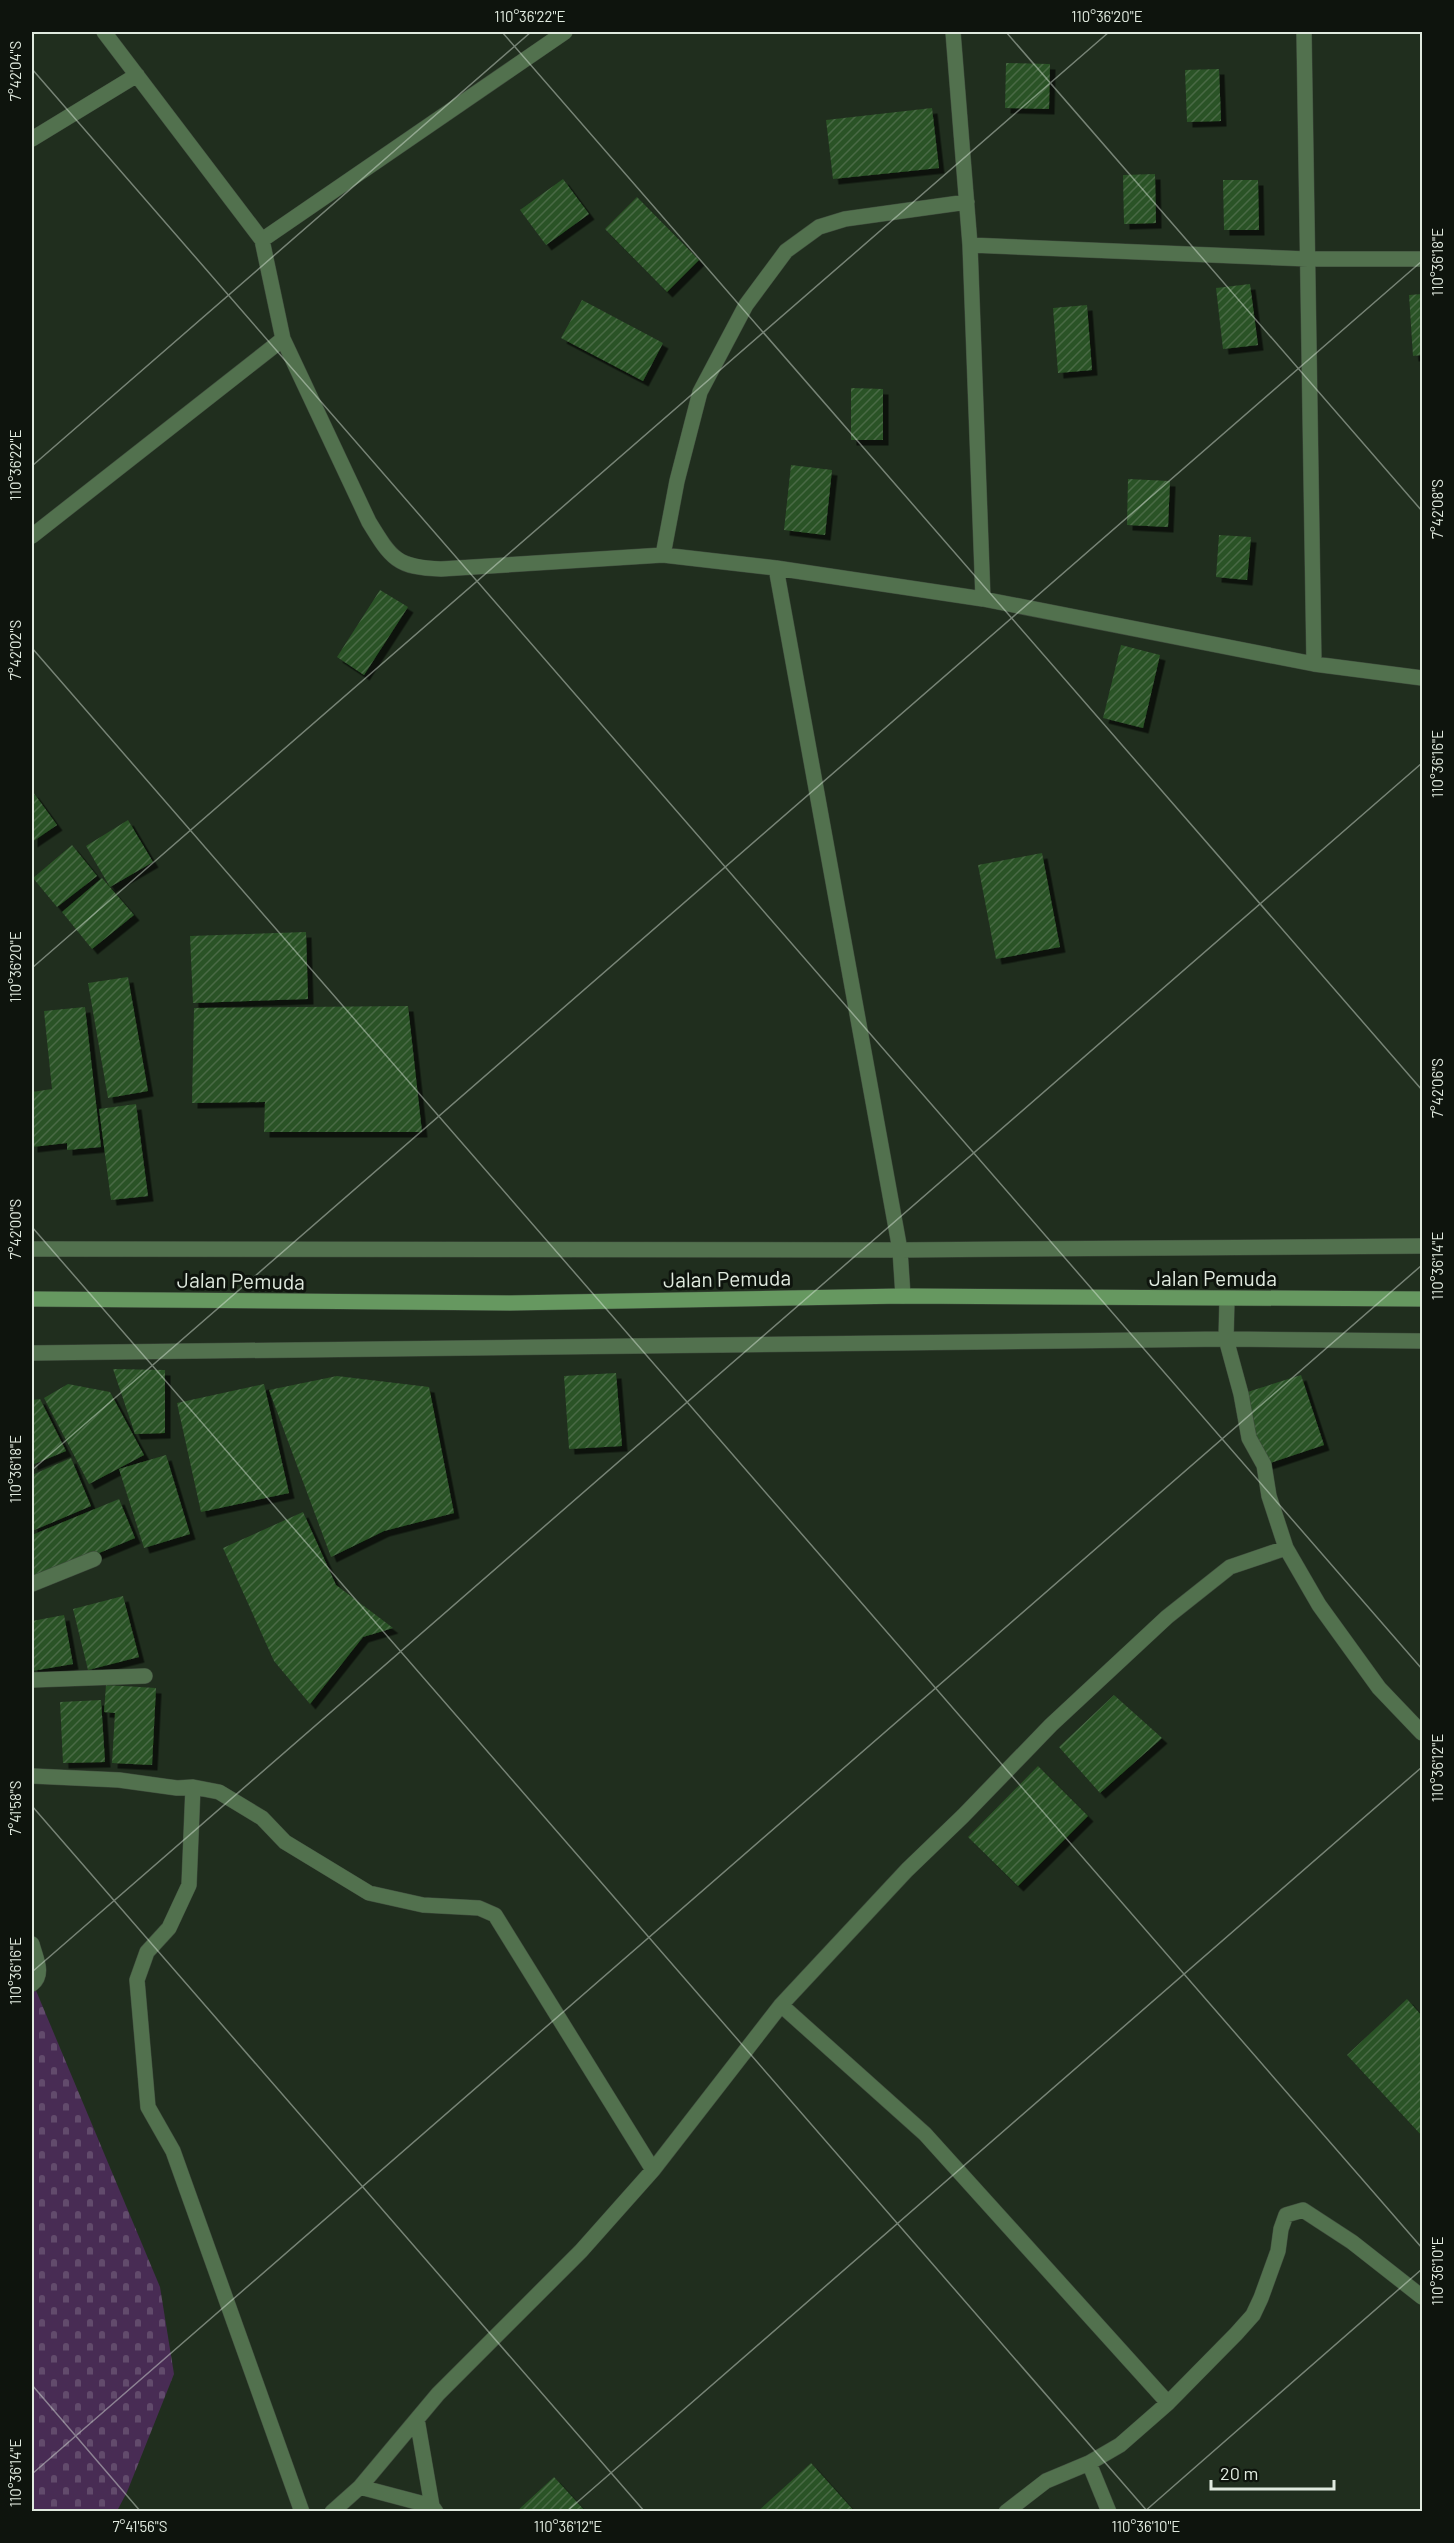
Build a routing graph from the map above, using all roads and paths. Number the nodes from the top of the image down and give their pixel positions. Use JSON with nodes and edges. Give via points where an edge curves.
{"nodes":[{"id":1,"x":104,"y":32,"type":"edge"},
{"id":2,"x":565,"y":32,"type":"edge"},
{"id":3,"x":953,"y":32,"type":"edge"},
{"id":4,"x":1304,"y":32,"type":"edge"},
{"id":5,"x":137,"y":75,"type":"junction"},
{"id":6,"x":32,"y":139,"type":"edge"},
{"id":7,"x":967,"y":202,"type":"junction"},
{"id":8,"x":261,"y":240,"type":"junction"},
{"id":9,"x":970,"y":245,"type":"junction"},
{"id":10,"x":1422,"y":259,"type":"edge"},
{"id":11,"x":1308,"y":260,"type":"junction"},
{"id":12,"x":283,"y":339,"type":"junction"},
{"id":13,"x":32,"y":536,"type":"edge"},
{"id":14,"x":663,"y":555,"type":"junction"},
{"id":15,"x":776,"y":568,"type":"junction"},
{"id":16,"x":983,"y":599,"type":"junction"},
{"id":17,"x":1314,"y":664,"type":"junction"},
{"id":18,"x":1422,"y":678,"type":"edge"},
{"id":19,"x":1422,"y":1246,"type":"edge"},
{"id":20,"x":32,"y":1249,"type":"edge"},
{"id":21,"x":900,"y":1250,"type":"junction"},
{"id":22,"x":903,"y":1296,"type":"junction"},
{"id":23,"x":32,"y":1299,"type":"edge"},
{"id":24,"x":1227,"y":1299,"type":"junction"},
{"id":25,"x":1422,"y":1299,"type":"edge"},
{"id":26,"x":1226,"y":1339,"type":"junction"},
{"id":27,"x":1422,"y":1341,"type":"edge"},
{"id":28,"x":32,"y":1353,"type":"edge"},
{"id":29,"x":1286,"y":1548,"type":"junction"},
{"id":30,"x":94,"y":1559,"type":"dead end"},
{"id":31,"x":32,"y":1584,"type":"edge"},
{"id":32,"x":145,"y":1676,"type":"dead end"},
{"id":33,"x":32,"y":1680,"type":"edge"},
{"id":34,"x":1422,"y":1733,"type":"edge"},
{"id":35,"x":32,"y":1776,"type":"edge"},
{"id":36,"x":193,"y":1787,"type":"junction"},
{"id":37,"x":32,"y":1944,"type":"edge"},
{"id":38,"x":32,"y":1984,"type":"edge"},
{"id":39,"x":781,"y":2005,"type":"junction"},
{"id":40,"x":653,"y":2170,"type":"junction"},
{"id":41,"x":1422,"y":2297,"type":"edge"},
{"id":42,"x":1168,"y":2403,"type":"junction"},
{"id":43,"x":417,"y":2420,"type":"junction"},
{"id":44,"x":1089,"y":2463,"type":"junction"},
{"id":45,"x":360,"y":2487,"type":"junction"},
{"id":46,"x":434,"y":2509,"type":"edge"},
{"id":47,"x":302,"y":2511,"type":"edge"},
{"id":48,"x":332,"y":2511,"type":"edge"},
{"id":49,"x":1006,"y":2511,"type":"edge"},
{"id":50,"x":1109,"y":2511,"type":"edge"}],
"edges":[{"from":1,"to":5,"type":"street"},
{"from":2,"to":8,"type":"street"},
{"from":3,"to":7,"type":"street"},
{"from":4,"to":11,"type":"street"},
{"from":5,"to":6,"type":"street"},
{"from":5,"to":8,"type":"street"},
{"from":7,"to":9,"type":"street"},
{"from":7,"to":14,"type":"street","via":[[845,219],[819,227],[786,251],[746,305],[700,392]]},
{"from":8,"to":12,"type":"street"},
{"from":9,"to":11,"type":"street"},
{"from":9,"to":16,"type":"street"},
{"from":10,"to":11,"type":"street"},
{"from":11,"to":17,"type":"street"},
{"from":12,"to":13,"type":"street"},
{"from":12,"to":14,"type":"street","via":[[369,522],[398,560],[414,568],[441,569]]},
{"from":14,"to":15,"type":"street"},
{"from":15,"to":16,"type":"street"},
{"from":15,"to":21,"type":"street"},
{"from":16,"to":17,"type":"street"},
{"from":17,"to":18,"type":"street"},
{"from":19,"to":21,"type":"street"},
{"from":20,"to":21,"type":"street"},
{"from":21,"to":22,"type":"street"},
{"from":22,"to":23,"type":"main road","name":"Jalan Pemuda","via":[[510,1303]]},
{"from":22,"to":24,"type":"main road","name":"Jalan Pemuda"},
{"from":24,"to":25,"type":"main road","name":"Jalan Pemuda"},
{"from":24,"to":26,"type":"street"},
{"from":26,"to":27,"type":"street"},
{"from":26,"to":28,"type":"street"},
{"from":26,"to":29,"type":"street","via":[[1249,1438],[1264,1465],[1269,1496]]},
{"from":29,"to":34,"type":"street","via":[[1320,1605],[1379,1688]]},
{"from":29,"to":39,"type":"street","via":[[1230,1567],[1167,1617],[907,1870]]},
{"from":30,"to":31,"type":"street"},
{"from":32,"to":33,"type":"street"},
{"from":35,"to":36,"type":"street"},
{"from":36,"to":40,"type":"street","via":[[219,1792],[262,1818],[285,1842],[369,1893],[423,1905],[479,1908],[495,1915]]},
{"from":36,"to":47,"type":"street","via":[[189,1885],[169,1928],[147,1952],[137,1980],[148,2107],[173,2151]]},
{"from":37,"to":38,"type":"street","via":[[39,1971]]},
{"from":39,"to":40,"type":"street"},
{"from":39,"to":42,"type":"street","via":[[925,2134]]},
{"from":40,"to":43,"type":"street","via":[[581,2251],[438,2394]]},
{"from":41,"to":42,"type":"street","via":[[1352,2242],[1303,2210],[1286,2215],[1272,2272],[1252,2315]]},
{"from":42,"to":44,"type":"street","via":[[1120,2445]]},
{"from":43,"to":45,"type":"street"},
{"from":43,"to":46,"type":"street"},
{"from":44,"to":49,"type":"street","via":[[1046,2481]]},
{"from":44,"to":50,"type":"street"},
{"from":45,"to":46,"type":"street"},
{"from":45,"to":48,"type":"street"}]}
